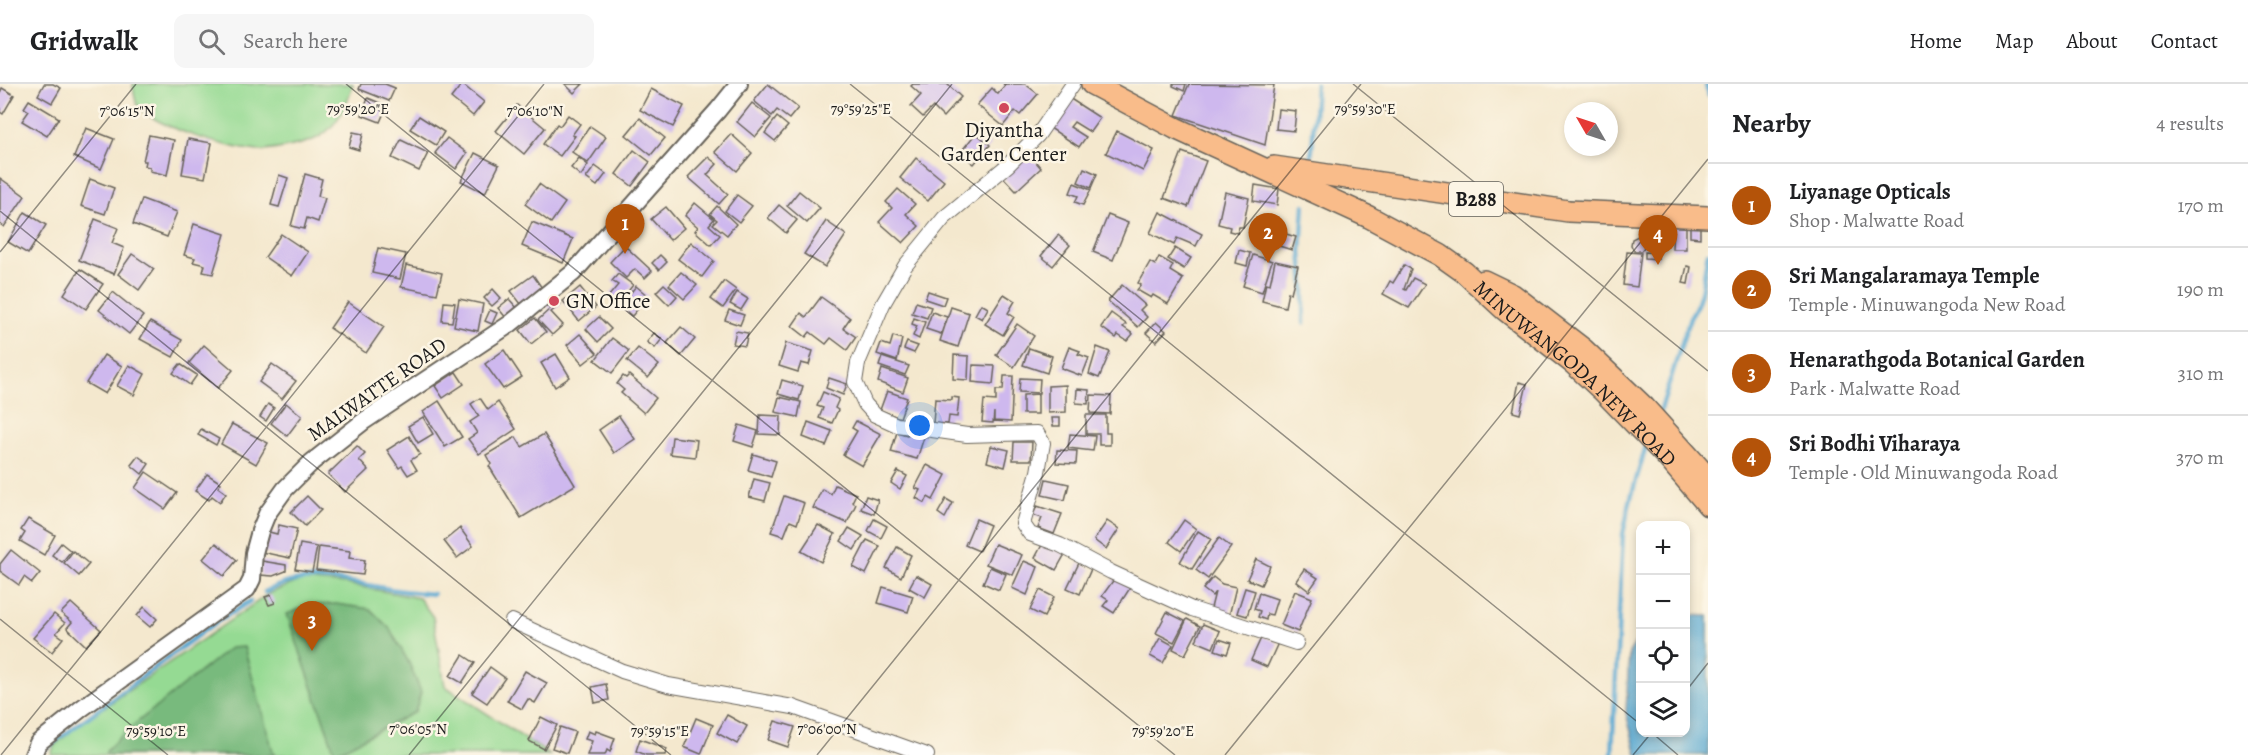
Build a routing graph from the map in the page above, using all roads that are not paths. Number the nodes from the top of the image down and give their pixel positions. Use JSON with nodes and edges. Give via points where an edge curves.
{"nodes":[{"id":1,"x":739,"y":84,"type":"edge"},
{"id":2,"x":1073,"y":84,"type":"edge"},
{"id":3,"x":1092,"y":84,"type":"edge"},
{"id":4,"x":1256,"y":165,"type":"junction"},
{"id":5,"x":1703,"y":217,"type":"edge"},
{"id":6,"x":1674,"y":451,"type":"junction"},
{"id":7,"x":1708,"y":478,"type":"edge"},
{"id":8,"x":1708,"y":505,"type":"edge"},
{"id":9,"x":512,"y":621,"type":"dead end"},
{"id":10,"x":1296,"y":643,"type":"dead end"},
{"id":11,"x":33,"y":755,"type":"edge"},
{"id":12,"x":927,"y":755,"type":"edge"}],
"edges":[{"from":1,"to":11,"type":"street","name":"MALWATTE ROAD","via":[[573,273],[510,324],[363,421],[285,489],[260,531],[247,589],[82,708],[38,743]]},
{"from":2,"to":10,"type":"street","via":[[1038,135],[944,218],[905,266],[883,304],[858,363],[855,382],[875,415],[897,425],[967,435],[1037,434],[1043,443],[1023,524],[1030,534],[1192,609]]},
{"from":3,"to":4,"type":"main road","number":"B288","via":[[1176,129]]},
{"from":4,"to":5,"type":"main road","number":"B288","via":[[1568,211]]},
{"from":4,"to":6,"type":"main road","name":"MINUWANGODA NEW ROAD","via":[[1408,236],[1509,302],[1547,331],[1573,363],[1638,414]]},
{"from":6,"to":7,"type":"main road","name":"MINUWANGODA NEW ROAD"},
{"from":6,"to":8,"type":"main road","name":"MINUWANGODA NEW ROAD"},
{"from":9,"to":12,"type":"street","via":[[622,671],[668,685],[793,707]]}]}
